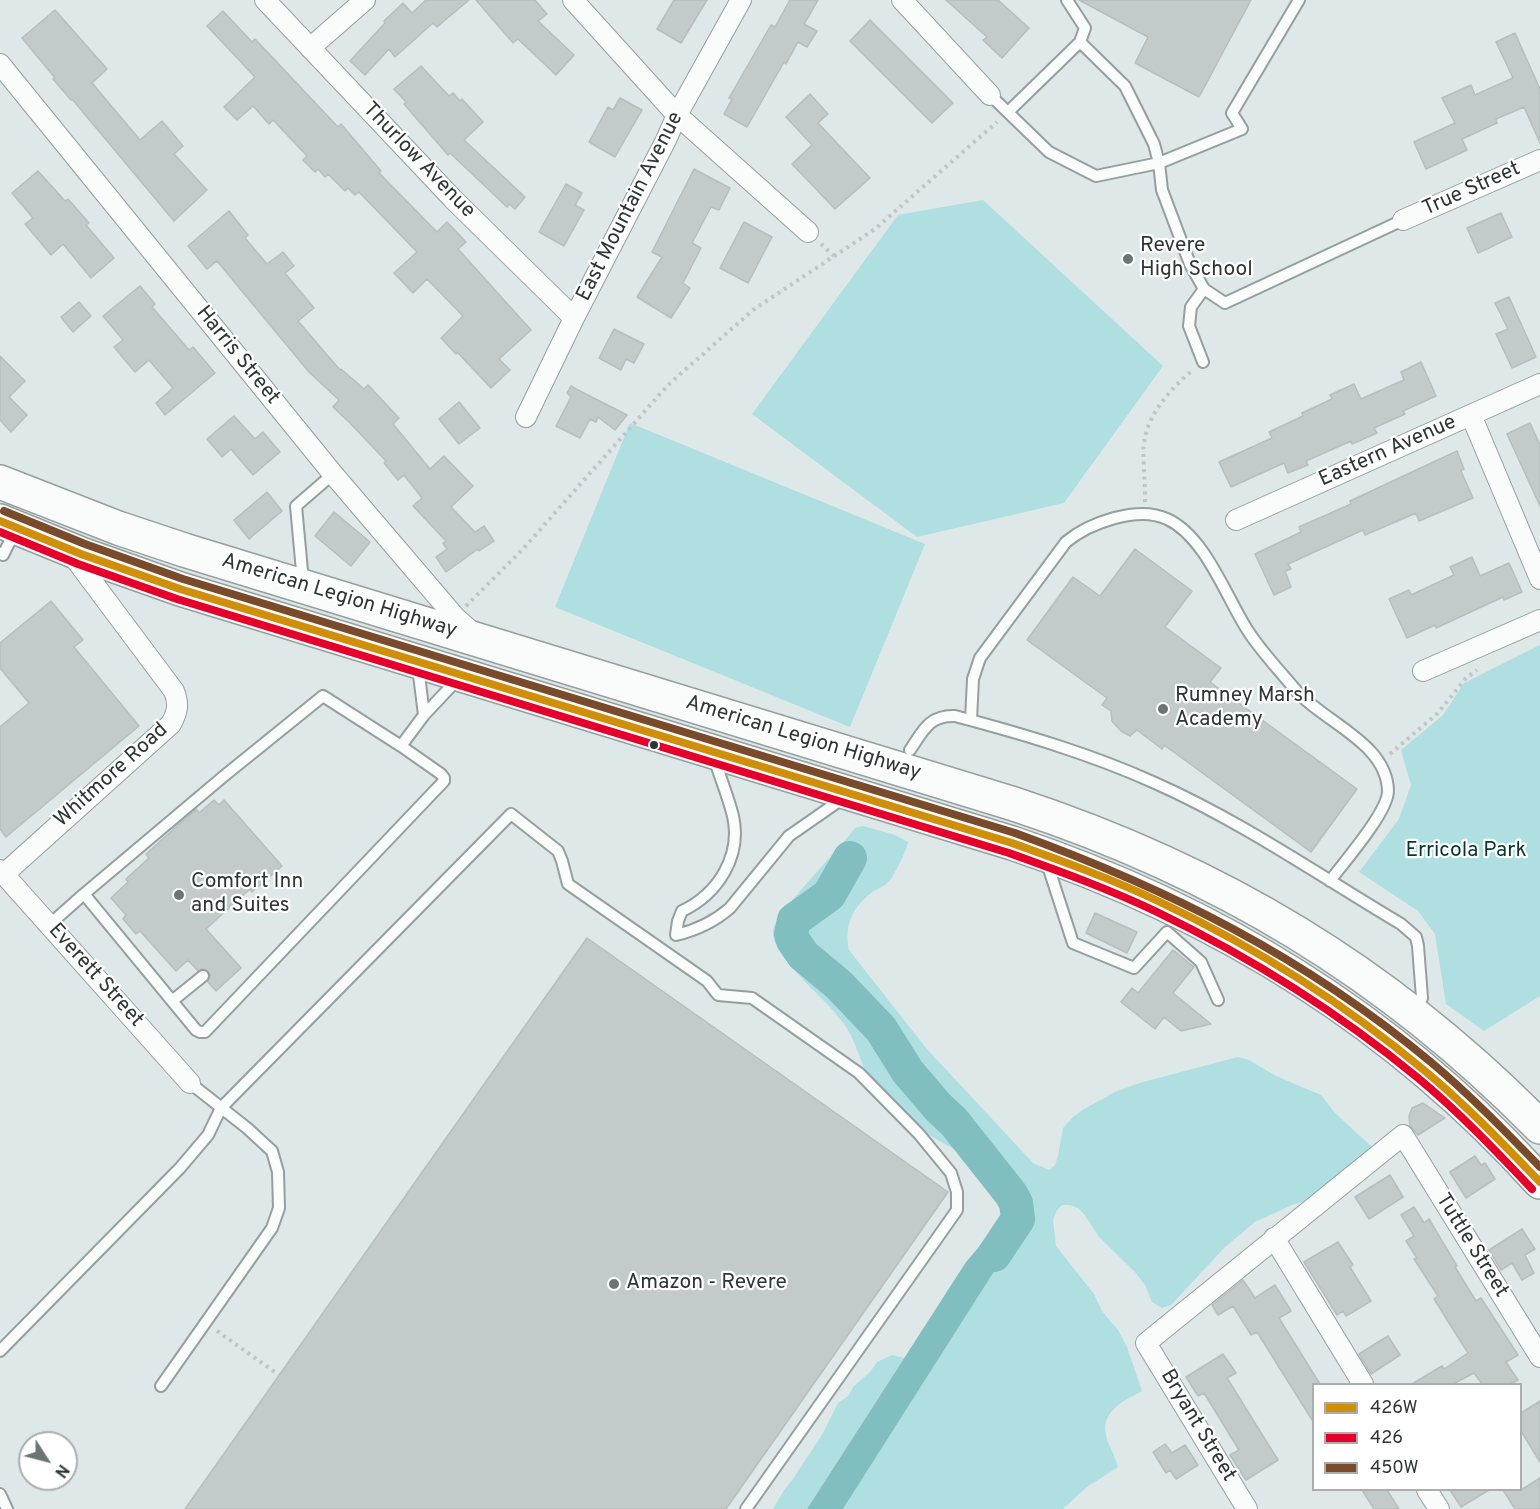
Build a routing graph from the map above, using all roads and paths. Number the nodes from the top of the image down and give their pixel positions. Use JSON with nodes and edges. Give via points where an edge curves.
{"nodes":[{"id":1,"x":265,"y":0,"type":"edge"},
{"id":2,"x":365,"y":0,"type":"edge"},
{"id":3,"x":573,"y":0,"type":"edge"},
{"id":4,"x":741,"y":0,"type":"edge"},
{"id":5,"x":902,"y":0,"type":"edge"},
{"id":6,"x":1067,"y":0,"type":"edge"},
{"id":7,"x":1299,"y":0,"type":"edge"},
{"id":8,"x":1080,"y":42,"type":"junction"},
{"id":9,"x":310,"y":48,"type":"junction"},
{"id":10,"x":0,"y":64,"type":"edge"},
{"id":11,"x":990,"y":95,"type":"joint"},
{"id":12,"x":1008,"y":112,"type":"junction"},
{"id":13,"x":677,"y":115,"type":"junction"},
{"id":14,"x":1540,"y":160,"type":"edge"},
{"id":15,"x":1159,"y":163,"type":"junction"},
{"id":16,"x":1403,"y":220,"type":"joint"},
{"id":17,"x":807,"y":232,"type":"dead end"},
{"id":18,"x":1204,"y":289,"type":"junction"},
{"id":19,"x":574,"y":318,"type":"junction"},
{"id":20,"x":1203,"y":362,"type":"joint"},
{"id":21,"x":1540,"y":384,"type":"edge"},
{"id":22,"x":1471,"y":415,"type":"junction"},
{"id":23,"x":526,"y":417,"type":"dead end"},
{"id":24,"x":333,"y":474,"type":"junction"},
{"id":25,"x":0,"y":482,"type":"edge"},
{"id":26,"x":1144,"y":515,"type":"junction"},
{"id":27,"x":1236,"y":520,"type":"dead end"},
{"id":28,"x":5,"y":534,"type":"edge"},
{"id":29,"x":69,"y":549,"type":"junction"},
{"id":30,"x":1540,"y":579,"type":"edge"},
{"id":31,"x":303,"y":587,"type":"junction"},
{"id":32,"x":455,"y":617,"type":"junction"},
{"id":33,"x":1540,"y":620,"type":"edge"},
{"id":34,"x":482,"y":641,"type":"junction"},
{"id":35,"x":417,"y":662,"type":"junction"},
{"id":36,"x":1479,"y":668,"type":"dead end"},
{"id":37,"x":1423,"y":671,"type":"dead end"},
{"id":38,"x":461,"y":676,"type":"junction"},
{"id":39,"x":424,"y":715,"type":"junction"},
{"id":40,"x":971,"y":720,"type":"junction"},
{"id":41,"x":401,"y":746,"type":"junction"},
{"id":42,"x":910,"y":750,"type":"dead end"},
{"id":43,"x":712,"y":752,"type":"junction"},
{"id":44,"x":1380,"y":762,"type":"junction"},
{"id":45,"x":849,"y":794,"type":"junction"},
{"id":46,"x":1044,"y":854,"type":"junction"},
{"id":47,"x":2,"y":872,"type":"edge"},
{"id":48,"x":1330,"y":881,"type":"junction"},
{"id":49,"x":84,"y":894,"type":"junction"},
{"id":50,"x":49,"y":925,"type":"junction"},
{"id":51,"x":676,"y":935,"type":"junction"},
{"id":52,"x":665,"y":952,"type":"junction"},
{"id":53,"x":203,"y":976,"type":"dead end"},
{"id":54,"x":1218,"y":1000,"type":"dead end"},
{"id":55,"x":172,"y":1001,"type":"junction"},
{"id":56,"x":1414,"y":1013,"type":"junction"},
{"id":57,"x":190,"y":1083,"type":"joint"},
{"id":58,"x":221,"y":1108,"type":"junction"},
{"id":59,"x":1540,"y":1127,"type":"edge"},
{"id":60,"x":1540,"y":1182,"type":"edge"},
{"id":61,"x":1274,"y":1238,"type":"junction"},
{"id":62,"x":206,"y":1323,"type":"junction"},
{"id":63,"x":0,"y":1351,"type":"edge"},
{"id":64,"x":1540,"y":1358,"type":"edge"},
{"id":65,"x":279,"y":1375,"type":"dead end"},
{"id":66,"x":1362,"y":1383,"type":"edge"},
{"id":67,"x":161,"y":1386,"type":"dead end"},
{"id":68,"x":1428,"y":1491,"type":"edge"},
{"id":69,"x":0,"y":1494,"type":"edge"},
{"id":70,"x":7,"y":1509,"type":"edge"},
{"id":71,"x":746,"y":1509,"type":"edge"},
{"id":72,"x":1247,"y":1509,"type":"edge"},
{"id":73,"x":1439,"y":1509,"type":"edge"}],
"edges":[{"from":1,"to":9,"type":"street","name":"Thurlow Avenue"},
{"from":2,"to":9,"type":"street"},
{"from":3,"to":13,"type":"street"},
{"from":4,"to":13,"type":"street","name":"East Mountain Avenue"},
{"from":5,"to":11,"type":"street"},
{"from":6,"to":8,"type":"lane","via":[[1085,28]]},
{"from":7,"to":15,"type":"lane","via":[[1232,113],[1242,129]]},
{"from":8,"to":12,"type":"lane"},
{"from":8,"to":15,"type":"lane","via":[[1125,86],[1154,144]]},
{"from":9,"to":19,"type":"street","name":"Thurlow Avenue","via":[[453,199]]},
{"from":10,"to":24,"type":"street","name":"Harris Street"},
{"from":11,"to":12,"type":"lane"},
{"from":12,"to":15,"type":"lane","via":[[1049,152],[1096,176]]},
{"from":12,"to":32,"type":"path","via":[[875,229],[753,310],[668,385],[523,549]]},
{"from":13,"to":17,"type":"street"},
{"from":13,"to":19,"type":"street","name":"East Mountain Avenue"},
{"from":14,"to":16,"type":"street","name":"True Street"},
{"from":15,"to":18,"type":"lane","via":[[1162,190],[1190,264]]},
{"from":16,"to":18,"type":"lane","via":[[1225,303]]},
{"from":18,"to":20,"type":"lane","via":[[1191,307],[1189,326]]},
{"from":19,"to":23,"type":"street","name":"East Mountain Avenue"},
{"from":20,"to":26,"type":"path","via":[[1169,394],[1149,425],[1145,438]]},
{"from":21,"to":22,"type":"street","name":"Eastern Avenue"},
{"from":22,"to":27,"type":"street","name":"Eastern Avenue"},
{"from":22,"to":30,"type":"street"},
{"from":24,"to":31,"type":"lane","via":[[296,506]]},
{"from":24,"to":32,"type":"street","name":"Harris Street"},
{"from":25,"to":31,"type":"highway","name":"American Legion Highway","via":[[150,539]]},
{"from":26,"to":40,"type":"lane","via":[[1130,515],[1085,529],[1058,551],[980,658],[973,679]]},
{"from":26,"to":44,"type":"lane","via":[[1165,517],[1184,529],[1204,551],[1250,634],[1296,691]]},
{"from":28,"to":29,"type":"highway","name":"American Legion Highway"},
{"from":29,"to":35,"type":"highway","name":"American Legion Highway","via":[[180,589]]},
{"from":29,"to":47,"type":"street","name":"Whitmore Road","via":[[174,691],[177,713],[171,724]]},
{"from":31,"to":34,"type":"highway","name":"American Legion Highway"},
{"from":32,"to":34,"type":"street","name":"Harris Street"},
{"from":33,"to":37,"type":"street"},
{"from":34,"to":56,"type":"highway","name":"American Legion Highway","via":[[1014,804],[1112,839],[1176,866],[1268,914]]},
{"from":35,"to":38,"type":"highway","name":"American Legion Highway"},
{"from":35,"to":39,"type":"lane"},
{"from":36,"to":44,"type":"path","via":[[1438,713]]},
{"from":38,"to":39,"type":"lane"},
{"from":38,"to":43,"type":"highway","name":"American Legion Highway"},
{"from":39,"to":41,"type":"lane"},
{"from":40,"to":42,"type":"lane","via":[[955,716],[934,720]]},
{"from":40,"to":48,"type":"lane","via":[[1086,755],[1155,783]]},
{"from":41,"to":49,"type":"lane","via":[[323,696]]},
{"from":41,"to":55,"type":"lane","via":[[441,774],[444,781],[205,1032],[200,1032]]},
{"from":43,"to":45,"type":"highway","name":"American Legion Highway"},
{"from":43,"to":51,"type":"lane","via":[[733,816],[732,856],[717,884],[693,906],[682,910]]},
{"from":44,"to":48,"type":"lane","via":[[1388,790],[1384,807]]},
{"from":45,"to":46,"type":"highway","name":"American Legion Highway"},
{"from":45,"to":51,"type":"lane","via":[[789,836],[722,916]]},
{"from":46,"to":54,"type":"lane","via":[[1073,943],[1134,968],[1167,932],[1202,962]]},
{"from":46,"to":60,"type":"highway","name":"American Legion Highway","via":[[1173,907],[1294,974],[1432,1076]]},
{"from":47,"to":50,"type":"street","name":"Everett Street"},
{"from":48,"to":56,"type":"lane","via":[[1401,924],[1416,938],[1422,999]]},
{"from":49,"to":50,"type":"lane"},
{"from":49,"to":55,"type":"lane"},
{"from":50,"to":57,"type":"street","name":"Everett Street"},
{"from":51,"to":52,"type":"lane"},
{"from":52,"to":58,"type":"lane","via":[[568,884],[558,851],[511,814]]},
{"from":52,"to":71,"type":"lane","via":[[707,981],[718,995],[752,998],[859,1073],[919,1134],[951,1173],[957,1192],[957,1210]]},
{"from":53,"to":55,"type":"lane"},
{"from":56,"to":59,"type":"highway","name":"American Legion Highway"},
{"from":57,"to":58,"type":"lane"},
{"from":58,"to":62,"type":"lane","via":[[272,1151],[278,1172],[279,1208],[272,1228]]},
{"from":58,"to":63,"type":"lane","via":[[208,1135],[180,1168]]},
{"from":61,"to":64,"type":"street","name":"Tuttle Street","via":[[1403,1135]]},
{"from":61,"to":66,"type":"street"},
{"from":61,"to":72,"type":"street","name":"Bryant Street","via":[[1146,1343]]},
{"from":62,"to":65,"type":"path"},
{"from":62,"to":67,"type":"lane"},
{"from":68,"to":73,"type":"street"},
{"from":69,"to":70,"type":"lane"}]}
